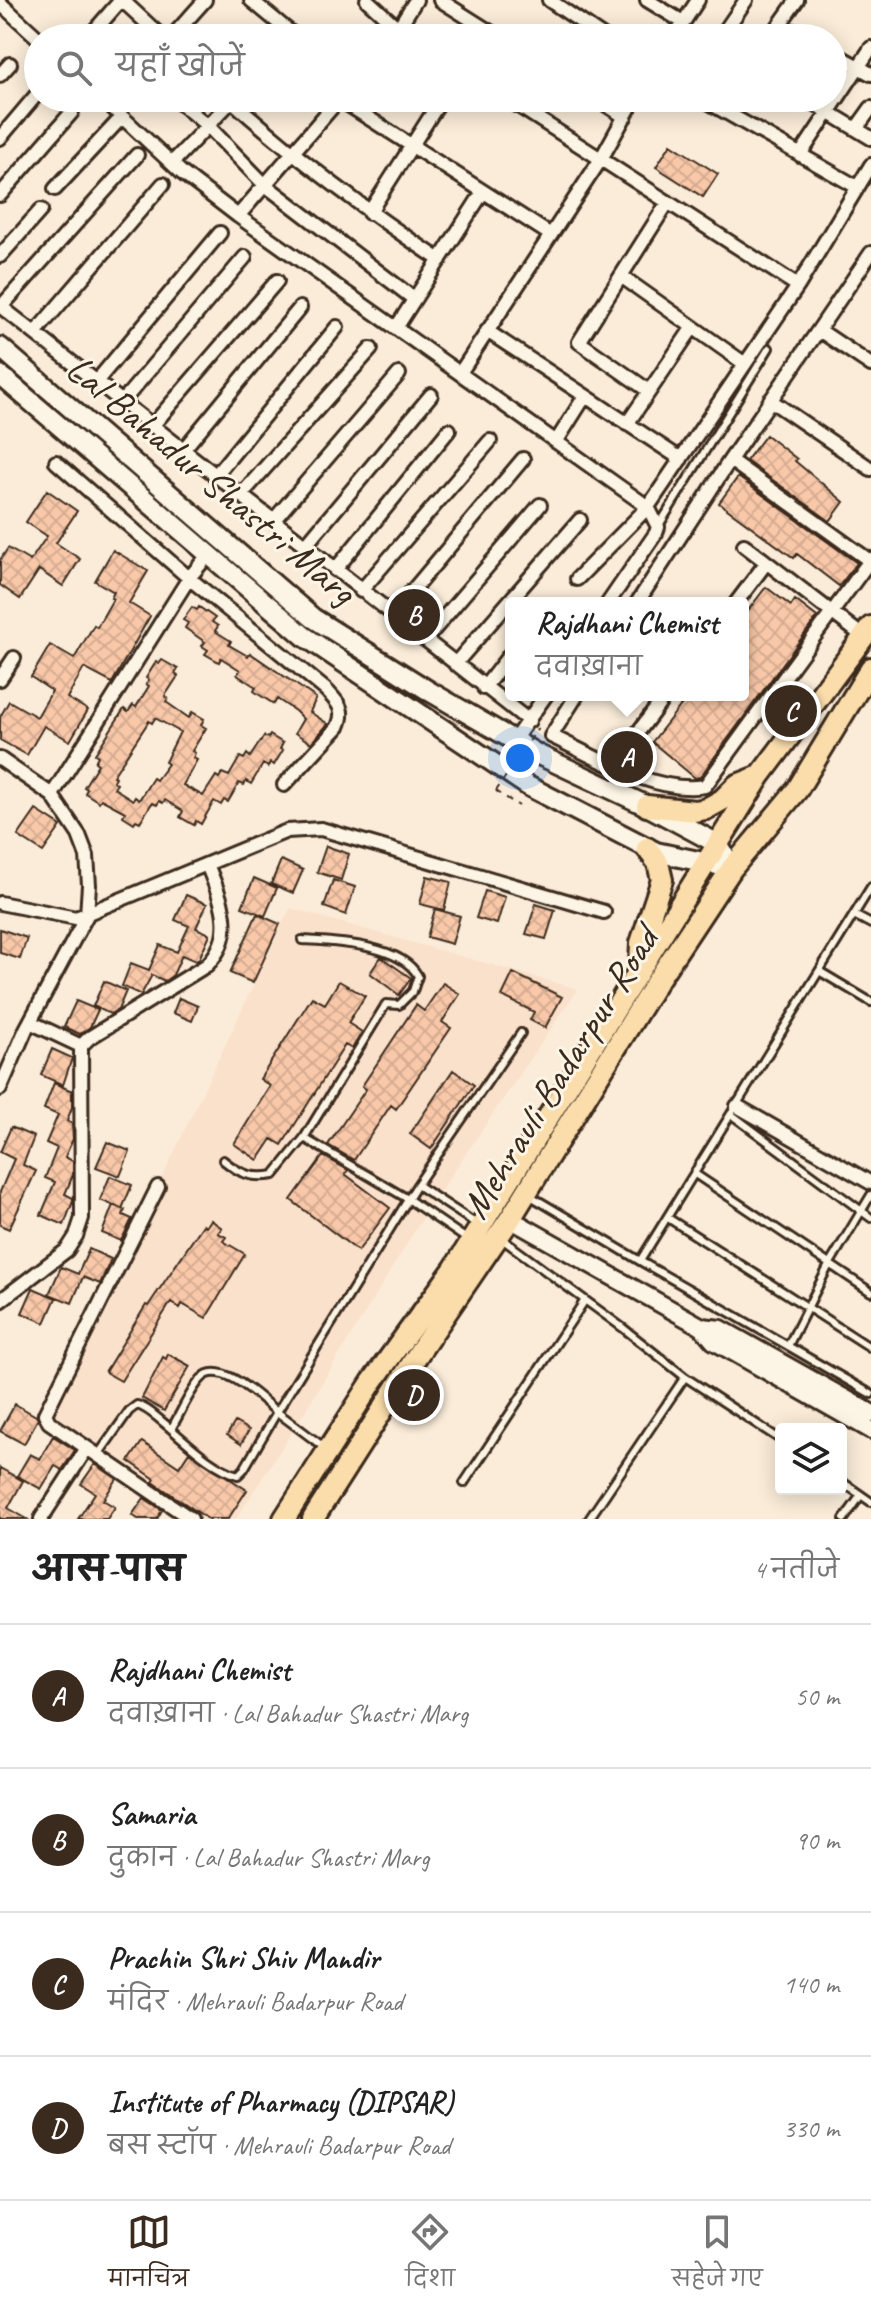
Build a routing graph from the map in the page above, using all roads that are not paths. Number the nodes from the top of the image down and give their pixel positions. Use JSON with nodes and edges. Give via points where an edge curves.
{"nodes":[{"id":1,"x":121,"y":0,"type":"edge"},
{"id":2,"x":205,"y":0,"type":"edge"},
{"id":3,"x":251,"y":0,"type":"edge"},
{"id":4,"x":367,"y":0,"type":"edge"},
{"id":5,"x":416,"y":0,"type":"edge"},
{"id":6,"x":440,"y":0,"type":"edge"},
{"id":7,"x":549,"y":0,"type":"edge"},
{"id":8,"x":647,"y":0,"type":"edge"},
{"id":9,"x":698,"y":0,"type":"edge"},
{"id":10,"x":746,"y":0,"type":"edge"},
{"id":11,"x":797,"y":0,"type":"edge"},
{"id":12,"x":0,"y":3,"type":"edge"},
{"id":13,"x":683,"y":22,"type":"joint"},
{"id":14,"x":104,"y":24,"type":"edge"},
{"id":15,"x":148,"y":24,"type":"edge"},
{"id":16,"x":184,"y":24,"type":"edge"},
{"id":17,"x":278,"y":24,"type":"edge"},
{"id":18,"x":387,"y":24,"type":"edge"},
{"id":19,"x":401,"y":24,"type":"edge"},
{"id":20,"x":478,"y":24,"type":"edge"},
{"id":21,"x":584,"y":24,"type":"edge"},
{"id":22,"x":730,"y":24,"type":"edge"},
{"id":23,"x":780,"y":24,"type":"edge"},
{"id":24,"x":24,"y":25,"type":"edge"},
{"id":25,"x":871,"y":48,"type":"edge"},
{"id":26,"x":847,"y":61,"type":"edge"},
{"id":27,"x":10,"y":64,"type":"dead end"},
{"id":28,"x":859,"y":67,"type":"junction"},
{"id":29,"x":871,"y":74,"type":"edge"},
{"id":30,"x":0,"y":75,"type":"edge"},
{"id":31,"x":847,"y":84,"type":"edge"},
{"id":32,"x":871,"y":108,"type":"edge"},
{"id":33,"x":24,"y":110,"type":"edge"},
{"id":34,"x":72,"y":112,"type":"dead end"},
{"id":35,"x":117,"y":112,"type":"edge"},
{"id":36,"x":191,"y":112,"type":"edge"},
{"id":37,"x":220,"y":112,"type":"edge"},
{"id":38,"x":245,"y":112,"type":"edge"},
{"id":39,"x":327,"y":112,"type":"edge"},
{"id":40,"x":361,"y":112,"type":"edge"},
{"id":41,"x":433,"y":112,"type":"edge"},
{"id":42,"x":528,"y":112,"type":"edge"},
{"id":43,"x":617,"y":112,"type":"edge"},
{"id":44,"x":628,"y":112,"type":"edge"},
{"id":45,"x":736,"y":112,"type":"edge"},
{"id":46,"x":828,"y":112,"type":"joint"},
{"id":47,"x":122,"y":117,"type":"junction"},
{"id":48,"x":625,"y":117,"type":"junction"},
{"id":49,"x":208,"y":126,"type":"junction"},
{"id":50,"x":856,"y":129,"type":"junction"},
{"id":51,"x":0,"y":138,"type":"edge"},
{"id":52,"x":871,"y":138,"type":"edge"},
{"id":53,"x":412,"y":146,"type":"junction"},
{"id":54,"x":290,"y":153,"type":"junction"},
{"id":55,"x":137,"y":155,"type":"dead end"},
{"id":56,"x":800,"y":155,"type":"junction"},
{"id":57,"x":601,"y":159,"type":"junction"},
{"id":58,"x":172,"y":163,"type":"junction"},
{"id":59,"x":871,"y":165,"type":"edge"},
{"id":60,"x":163,"y":184,"type":"dead end"},
{"id":61,"x":264,"y":184,"type":"junction"},
{"id":62,"x":857,"y":187,"type":"junction"},
{"id":63,"x":55,"y":189,"type":"dead end"},
{"id":64,"x":483,"y":192,"type":"junction"},
{"id":65,"x":0,"y":195,"type":"edge"},
{"id":66,"x":668,"y":202,"type":"junction"},
{"id":67,"x":41,"y":210,"type":"dead end"},
{"id":68,"x":369,"y":213,"type":"junction"},
{"id":69,"x":238,"y":216,"type":"junction"},
{"id":70,"x":220,"y":233,"type":"dead end"},
{"id":71,"x":551,"y":235,"type":"junction"},
{"id":72,"x":871,"y":253,"type":"edge"},
{"id":73,"x":0,"y":256,"type":"edge"},
{"id":74,"x":245,"y":257,"type":"dead end"},
{"id":75,"x":440,"y":260,"type":"junction"},
{"id":76,"x":621,"y":276,"type":"junction"},
{"id":77,"x":277,"y":281,"type":"dead end"},
{"id":78,"x":798,"y":286,"type":"junction"},
{"id":79,"x":414,"y":299,"type":"junction"},
{"id":80,"x":1,"y":306,"type":"edge"},
{"id":81,"x":300,"y":308,"type":"dead end"},
{"id":82,"x":337,"y":327,"type":"dead end"},
{"id":83,"x":693,"y":327,"type":"junction"},
{"id":84,"x":396,"y":328,"type":"junction"},
{"id":85,"x":819,"y":330,"type":"junction"},
{"id":86,"x":487,"y":331,"type":"junction"},
{"id":87,"x":35,"y":333,"type":"junction"},
{"id":88,"x":0,"y":347,"type":"edge"},
{"id":89,"x":769,"y":348,"type":"dead end"},
{"id":90,"x":371,"y":349,"type":"dead end"},
{"id":91,"x":745,"y":364,"type":"junction"},
{"id":92,"x":871,"y":365,"type":"edge"},
{"id":93,"x":460,"y":373,"type":"junction"},
{"id":94,"x":399,"y":374,"type":"dead end"},
{"id":95,"x":0,"y":375,"type":"edge"},
{"id":96,"x":96,"y":382,"type":"junction"},
{"id":97,"x":649,"y":391,"type":"junction"},
{"id":98,"x":431,"y":395,"type":"dead end"},
{"id":99,"x":585,"y":396,"type":"junction"},
{"id":100,"x":770,"y":400,"type":"junction"},
{"id":101,"x":122,"y":402,"type":"junction"},
{"id":102,"x":627,"y":424,"type":"junction"},
{"id":103,"x":152,"y":426,"type":"junction"},
{"id":104,"x":449,"y":430,"type":"dead end"},
{"id":105,"x":490,"y":441,"type":"dead end"},
{"id":106,"x":556,"y":442,"type":"junction"},
{"id":107,"x":183,"y":450,"type":"junction"},
{"id":108,"x":523,"y":459,"type":"dead end"},
{"id":109,"x":681,"y":459,"type":"junction"},
{"id":110,"x":730,"y":460,"type":"junction"},
{"id":111,"x":56,"y":462,"type":"dead end"},
{"id":112,"x":871,"y":469,"type":"edge"},
{"id":113,"x":215,"y":476,"type":"junction"},
{"id":114,"x":240,"y":496,"type":"junction"},
{"id":115,"x":540,"y":505,"type":"dead end"},
{"id":116,"x":648,"y":507,"type":"junction"},
{"id":117,"x":580,"y":520,"type":"dead end"},
{"id":118,"x":273,"y":521,"type":"junction"},
{"id":119,"x":658,"y":527,"type":"junction"},
{"id":120,"x":744,"y":545,"type":"dead end"},
{"id":121,"x":305,"y":546,"type":"junction"},
{"id":122,"x":209,"y":554,"type":"junction"},
{"id":123,"x":870,"y":560,"type":"edge"},
{"id":124,"x":766,"y":563,"type":"junction"},
{"id":125,"x":335,"y":570,"type":"junction"},
{"id":126,"x":189,"y":578,"type":"junction"},
{"id":127,"x":577,"y":579,"type":"dead end"},
{"id":128,"x":361,"y":591,"type":"junction"},
{"id":129,"x":513,"y":597,"type":"edge"},
{"id":130,"x":612,"y":597,"type":"edge"},
{"id":131,"x":641,"y":597,"type":"edge"},
{"id":132,"x":740,"y":597,"type":"edge"},
{"id":133,"x":505,"y":606,"type":"edge"},
{"id":134,"x":833,"y":613,"type":"junction"},
{"id":135,"x":392,"y":615,"type":"junction"},
{"id":136,"x":868,"y":632,"type":"edge"},
{"id":137,"x":425,"y":640,"type":"junction"},
{"id":138,"x":14,"y":658,"type":"dead end"},
{"id":139,"x":505,"y":661,"type":"edge"},
{"id":140,"x":455,"y":664,"type":"junction"},
{"id":141,"x":0,"y":679,"type":"edge"},
{"id":142,"x":868,"y":679,"type":"edge"},
{"id":143,"x":484,"y":688,"type":"junction"},
{"id":144,"x":544,"y":701,"type":"edge"},
{"id":145,"x":573,"y":701,"type":"edge"},
{"id":146,"x":662,"y":701,"type":"edge"},
{"id":147,"x":534,"y":724,"type":"junction"},
{"id":148,"x":636,"y":735,"type":"dead end"},
{"id":149,"x":514,"y":740,"type":"junction"},
{"id":150,"x":0,"y":759,"type":"edge"},
{"id":151,"x":760,"y":776,"type":"junction"},
{"id":152,"x":284,"y":785,"type":"dead end"},
{"id":153,"x":52,"y":795,"type":"junction"},
{"id":154,"x":647,"y":806,"type":"junction"},
{"id":155,"x":718,"y":844,"type":"junction"},
{"id":156,"x":647,"y":848,"type":"junction"},
{"id":157,"x":707,"y":863,"type":"junction"},
{"id":158,"x":207,"y":864,"type":"junction"},
{"id":159,"x":732,"y":868,"type":"junction"},
{"id":160,"x":871,"y":887,"type":"edge"},
{"id":161,"x":0,"y":903,"type":"edge"},
{"id":162,"x":604,"y":912,"type":"dead end"},
{"id":163,"x":87,"y":915,"type":"junction"},
{"id":164,"x":854,"y":915,"type":"junction"},
{"id":165,"x":871,"y":924,"type":"edge"},
{"id":166,"x":302,"y":940,"type":"dead end"},
{"id":167,"x":640,"y":968,"type":"junction"},
{"id":168,"x":819,"y":971,"type":"junction"},
{"id":169,"x":871,"y":1002,"type":"edge"},
{"id":170,"x":30,"y":1022,"type":"junction"},
{"id":171,"x":521,"y":1033,"type":"dead end"},
{"id":172,"x":81,"y":1046,"type":"junction"},
{"id":173,"x":0,"y":1089,"type":"edge"},
{"id":174,"x":734,"y":1110,"type":"junction"},
{"id":175,"x":304,"y":1138,"type":"junction"},
{"id":176,"x":223,"y":1160,"type":"dead end"},
{"id":177,"x":695,"y":1174,"type":"junction"},
{"id":178,"x":871,"y":1183,"type":"edge"},
{"id":179,"x":417,"y":1185,"type":"junction"},
{"id":180,"x":158,"y":1187,"type":"dead end"},
{"id":181,"x":526,"y":1193,"type":"junction"},
{"id":182,"x":871,"y":1195,"type":"edge"},
{"id":183,"x":408,"y":1199,"type":"junction"},
{"id":184,"x":861,"y":1211,"type":"junction"},
{"id":185,"x":668,"y":1218,"type":"junction"},
{"id":186,"x":871,"y":1218,"type":"edge"},
{"id":187,"x":490,"y":1231,"type":"junction"},
{"id":188,"x":640,"y":1261,"type":"junction"},
{"id":189,"x":829,"y":1265,"type":"junction"},
{"id":190,"x":871,"y":1292,"type":"edge"},
{"id":191,"x":585,"y":1300,"type":"junction"},
{"id":192,"x":0,"y":1301,"type":"edge"},
{"id":193,"x":807,"y":1306,"type":"junction"},
{"id":194,"x":788,"y":1346,"type":"junction"},
{"id":195,"x":871,"y":1348,"type":"edge"},
{"id":196,"x":776,"y":1368,"type":"junction"},
{"id":197,"x":685,"y":1377,"type":"junction"},
{"id":198,"x":871,"y":1394,"type":"edge"},
{"id":199,"x":277,"y":1412,"type":"junction"},
{"id":200,"x":871,"y":1413,"type":"edge"},
{"id":201,"x":171,"y":1429,"type":"junction"},
{"id":202,"x":871,"y":1430,"type":"edge"},
{"id":203,"x":775,"y":1436,"type":"edge"},
{"id":204,"x":328,"y":1450,"type":"junction"},
{"id":205,"x":93,"y":1452,"type":"junction"},
{"id":206,"x":464,"y":1483,"type":"dead end"},
{"id":207,"x":847,"y":1485,"type":"edge"},
{"id":208,"x":861,"y":1495,"type":"junction"},
{"id":209,"x":871,"y":1502,"type":"edge"},
{"id":210,"x":41,"y":1519,"type":"edge"},
{"id":211,"x":191,"y":1519,"type":"edge"},
{"id":212,"x":284,"y":1519,"type":"edge"},
{"id":213,"x":313,"y":1519,"type":"edge"},
{"id":214,"x":589,"y":1519,"type":"edge"},
{"id":215,"x":844,"y":1519,"type":"edge"}],
"edges":[{"from":1,"to":14,"type":"street"},
{"from":1,"to":15,"type":"street"},
{"from":2,"to":16,"type":"street"},
{"from":3,"to":17,"type":"street"},
{"from":4,"to":18,"type":"street"},
{"from":5,"to":19,"type":"street"},
{"from":6,"to":20,"type":"street"},
{"from":7,"to":21,"type":"street"},
{"from":8,"to":13,"type":"street"},
{"from":9,"to":13,"type":"street"},
{"from":10,"to":22,"type":"street"},
{"from":11,"to":23,"type":"street"},
{"from":12,"to":24,"type":"street"},
{"from":25,"to":28,"type":"street"},
{"from":26,"to":28,"type":"street"},
{"from":27,"to":30,"type":"street"},
{"from":28,"to":29,"type":"street"},
{"from":28,"to":31,"type":"street"},
{"from":32,"to":50,"type":"street"},
{"from":33,"to":51,"type":"street"},
{"from":34,"to":65,"type":"street"},
{"from":35,"to":47,"type":"street"},
{"from":36,"to":49,"type":"street"},
{"from":37,"to":49,"type":"street"},
{"from":38,"to":54,"type":"street"},
{"from":39,"to":54,"type":"street"},
{"from":40,"to":53,"type":"street"},
{"from":41,"to":53,"type":"street"},
{"from":42,"to":57,"type":"street"},
{"from":43,"to":48,"type":"street"},
{"from":44,"to":48,"type":"street"},
{"from":45,"to":56,"type":"street"},
{"from":46,"to":50,"type":"street"},
{"from":46,"to":56,"type":"street"},
{"from":47,"to":58,"type":"street"},
{"from":47,"to":63,"type":"street"},
{"from":48,"to":57,"type":"street"},
{"from":49,"to":58,"type":"street"},
{"from":49,"to":61,"type":"street"},
{"from":50,"to":52,"type":"street"},
{"from":53,"to":64,"type":"street"},
{"from":53,"to":68,"type":"street"},
{"from":54,"to":61,"type":"street"},
{"from":54,"to":68,"type":"street"},
{"from":55,"to":80,"type":"street"},
{"from":56,"to":62,"type":"street"},
{"from":57,"to":66,"type":"street"},
{"from":57,"to":71,"type":"street"},
{"from":58,"to":69,"type":"street"},
{"from":59,"to":62,"type":"street"},
{"from":60,"to":87,"type":"street"},
{"from":61,"to":69,"type":"street"},
{"from":61,"to":79,"type":"street"},
{"from":62,"to":78,"type":"street"},
{"from":64,"to":71,"type":"street"},
{"from":64,"to":75,"type":"street"},
{"from":66,"to":76,"type":"street"},
{"from":66,"to":78,"type":"street"},
{"from":67,"to":73,"type":"street"},
{"from":68,"to":75,"type":"street"},
{"from":69,"to":84,"type":"street"},
{"from":70,"to":96,"type":"street"},
{"from":71,"to":86,"type":"street"},
{"from":72,"to":85,"type":"street"},
{"from":74,"to":101,"type":"street"},
{"from":75,"to":79,"type":"street"},
{"from":76,"to":83,"type":"street"},
{"from":76,"to":97,"type":"street","via":[[579,342]]},
{"from":77,"to":103,"type":"street"},
{"from":78,"to":91,"type":"street"},
{"from":79,"to":84,"type":"street"},
{"from":80,"to":87,"type":"street"},
{"from":81,"to":107,"type":"street"},
{"from":82,"to":113,"type":"street"},
{"from":83,"to":91,"type":"street"},
{"from":83,"to":97,"type":"street"},
{"from":84,"to":93,"type":"street"},
{"from":85,"to":92,"type":"street"},
{"from":85,"to":100,"type":"street"},
{"from":86,"to":93,"type":"street"},
{"from":86,"to":99,"type":"street"},
{"from":87,"to":96,"type":"street"},
{"from":88,"to":149,"type":"main road","name":"Lal Bahadur Shastri Marg","via":[[313,618]]},
{"from":89,"to":119,"type":"lane"},
{"from":90,"to":114,"type":"street"},
{"from":91,"to":109,"type":"street"},
{"from":93,"to":106,"type":"street"},
{"from":94,"to":118,"type":"street"},
{"from":95,"to":122,"type":"main road","name":"Lal Bahadur Shastri Marg"},
{"from":96,"to":101,"type":"street"},
{"from":97,"to":102,"type":"street"},
{"from":98,"to":121,"type":"street"},
{"from":99,"to":102,"type":"street"},
{"from":99,"to":106,"type":"street"},
{"from":100,"to":110,"type":"street"},
{"from":100,"to":112,"type":"street"},
{"from":101,"to":103,"type":"street"},
{"from":102,"to":109,"type":"street"},
{"from":103,"to":107,"type":"street"},
{"from":104,"to":125,"type":"street"},
{"from":105,"to":128,"type":"street"},
{"from":106,"to":116,"type":"street"},
{"from":107,"to":113,"type":"street"},
{"from":108,"to":135,"type":"street"},
{"from":109,"to":116,"type":"street"},
{"from":110,"to":123,"type":"street"},
{"from":110,"to":131,"type":"street"},
{"from":111,"to":126,"type":"street"},
{"from":113,"to":114,"type":"street"},
{"from":114,"to":118,"type":"street"},
{"from":115,"to":137,"type":"street"},
{"from":116,"to":119,"type":"street"},
{"from":116,"to":127,"type":"street"},
{"from":117,"to":129,"type":"street"},
{"from":118,"to":121,"type":"street"},
{"from":119,"to":130,"type":"street"},
{"from":120,"to":124,"type":"street"},
{"from":121,"to":125,"type":"street"},
{"from":122,"to":126,"type":"street"},
{"from":122,"to":156,"type":"main road","name":"Lal Bahadur Shastri Marg","via":[[304,636],[528,786]]},
{"from":123,"to":134,"type":"street"},
{"from":124,"to":132,"type":"street"},
{"from":124,"to":134,"type":"street"},
{"from":125,"to":128,"type":"street"},
{"from":126,"to":152,"type":"street","via":[[341,706],[338,727]]},
{"from":126,"to":153,"type":"street"},
{"from":128,"to":135,"type":"street"},
{"from":133,"to":140,"type":"street"},
{"from":134,"to":136,"type":"street"},
{"from":134,"to":145,"type":"street","via":[[705,786],[652,781],[551,736]]},
{"from":135,"to":137,"type":"street"},
{"from":136,"to":151,"type":"main road"},
{"from":137,"to":140,"type":"street"},
{"from":138,"to":141,"type":"street"},
{"from":139,"to":143,"type":"street"},
{"from":140,"to":143,"type":"street"},
{"from":142,"to":159,"type":"main road","name":"Mehrauli Badarpur Road","via":[[797,790]]},
{"from":143,"to":147,"type":"street"},
{"from":144,"to":147,"type":"street"},
{"from":146,"to":148,"type":"street"},
{"from":147,"to":149,"type":"street"},
{"from":149,"to":154,"type":"main road","name":"Lal Bahadur Shastri Marg"},
{"from":150,"to":153,"type":"street"},
{"from":151,"to":154,"type":"main road","via":[[737,785],[706,809]]},
{"from":151,"to":155,"type":"main road","name":"Mehrauli Badarpur Road"},
{"from":153,"to":163,"type":"street","via":[[87,856]]},
{"from":154,"to":155,"type":"main road","name":"Lal Bahadur Shastri Marg"},
{"from":155,"to":157,"type":"main road","name":"Mehrauli Badarpur Road"},
{"from":155,"to":159,"type":"main road"},
{"from":156,"to":157,"type":"main road","name":"Lal Bahadur Shastri Marg"},
{"from":156,"to":167,"type":"main road","via":[[662,880],[641,943]]},
{"from":157,"to":159,"type":"main road","name":"Lal Bahadur Shastri Marg"},
{"from":157,"to":167,"type":"main road","name":"Mehrauli Badarpur Road"},
{"from":158,"to":162,"type":"street","via":[[287,831],[321,829]]},
{"from":158,"to":163,"type":"street"},
{"from":158,"to":172,"type":"street","via":[[225,911],[218,954]]},
{"from":159,"to":181,"type":"main road","name":"Mehrauli Badarpur Road"},
{"from":160,"to":164,"type":"lane"},
{"from":161,"to":163,"type":"street","via":[[76,918]]},
{"from":163,"to":170,"type":"street"},
{"from":164,"to":165,"type":"lane"},
{"from":164,"to":168,"type":"lane"},
{"from":166,"to":175,"type":"lane","via":[[375,949],[412,965],[418,976],[413,991],[399,1005],[386,1004]]},
{"from":167,"to":187,"type":"main road","name":"Mehrauli Badarpur Road"},
{"from":168,"to":169,"type":"lane"},
{"from":168,"to":174,"type":"lane"},
{"from":170,"to":172,"type":"street"},
{"from":170,"to":173,"type":"street"},
{"from":171,"to":179,"type":"lane"},
{"from":172,"to":192,"type":"street","via":[[82,1218],[67,1250]]},
{"from":174,"to":177,"type":"lane"},
{"from":174,"to":178,"type":"street"},
{"from":174,"to":184,"type":"lane"},
{"from":175,"to":176,"type":"lane","via":[[274,1175],[251,1177]]},
{"from":175,"to":183,"type":"lane"},
{"from":177,"to":185,"type":"lane"},
{"from":177,"to":189,"type":"lane"},
{"from":179,"to":183,"type":"lane"},
{"from":179,"to":187,"type":"lane"},
{"from":180,"to":205,"type":"street","via":[[45,1414]]},
{"from":181,"to":187,"type":"main road","name":"Mehrauli Badarpur Road"},
{"from":181,"to":188,"type":"lane"},
{"from":182,"to":184,"type":"lane"},
{"from":183,"to":187,"type":"lane"},
{"from":183,"to":199,"type":"lane"},
{"from":184,"to":186,"type":"lane"},
{"from":184,"to":189,"type":"lane"},
{"from":185,"to":188,"type":"lane"},
{"from":185,"to":193,"type":"lane"},
{"from":187,"to":191,"type":"lane"},
{"from":187,"to":196,"type":"street","via":[[702,1327],[714,1341]]},
{"from":187,"to":204,"type":"main road","name":"Mehrauli Badarpur Road"},
{"from":187,"to":213,"type":"main road","name":"Mehrauli Badarpur Road"},
{"from":188,"to":194,"type":"lane"},
{"from":189,"to":190,"type":"lane"},
{"from":189,"to":193,"type":"lane"},
{"from":191,"to":197,"type":"lane"},
{"from":191,"to":206,"type":"lane"},
{"from":193,"to":194,"type":"lane"},
{"from":193,"to":195,"type":"lane"},
{"from":194,"to":198,"type":"lane"},
{"from":196,"to":200,"type":"street"},
{"from":196,"to":202,"type":"street"},
{"from":197,"to":203,"type":"lane"},
{"from":197,"to":214,"type":"lane"},
{"from":199,"to":201,"type":"lane","via":[[225,1373],[211,1372]]},
{"from":199,"to":201,"type":"lane","via":[[238,1475]]},
{"from":199,"to":204,"type":"lane"},
{"from":201,"to":205,"type":"lane","via":[[137,1405]]},
{"from":204,"to":212,"type":"main road","name":"Mehrauli Badarpur Road"},
{"from":205,"to":210,"type":"street"},
{"from":205,"to":211,"type":"street"},
{"from":207,"to":208,"type":"lane"},
{"from":208,"to":209,"type":"lane"},
{"from":208,"to":215,"type":"lane"}]}
